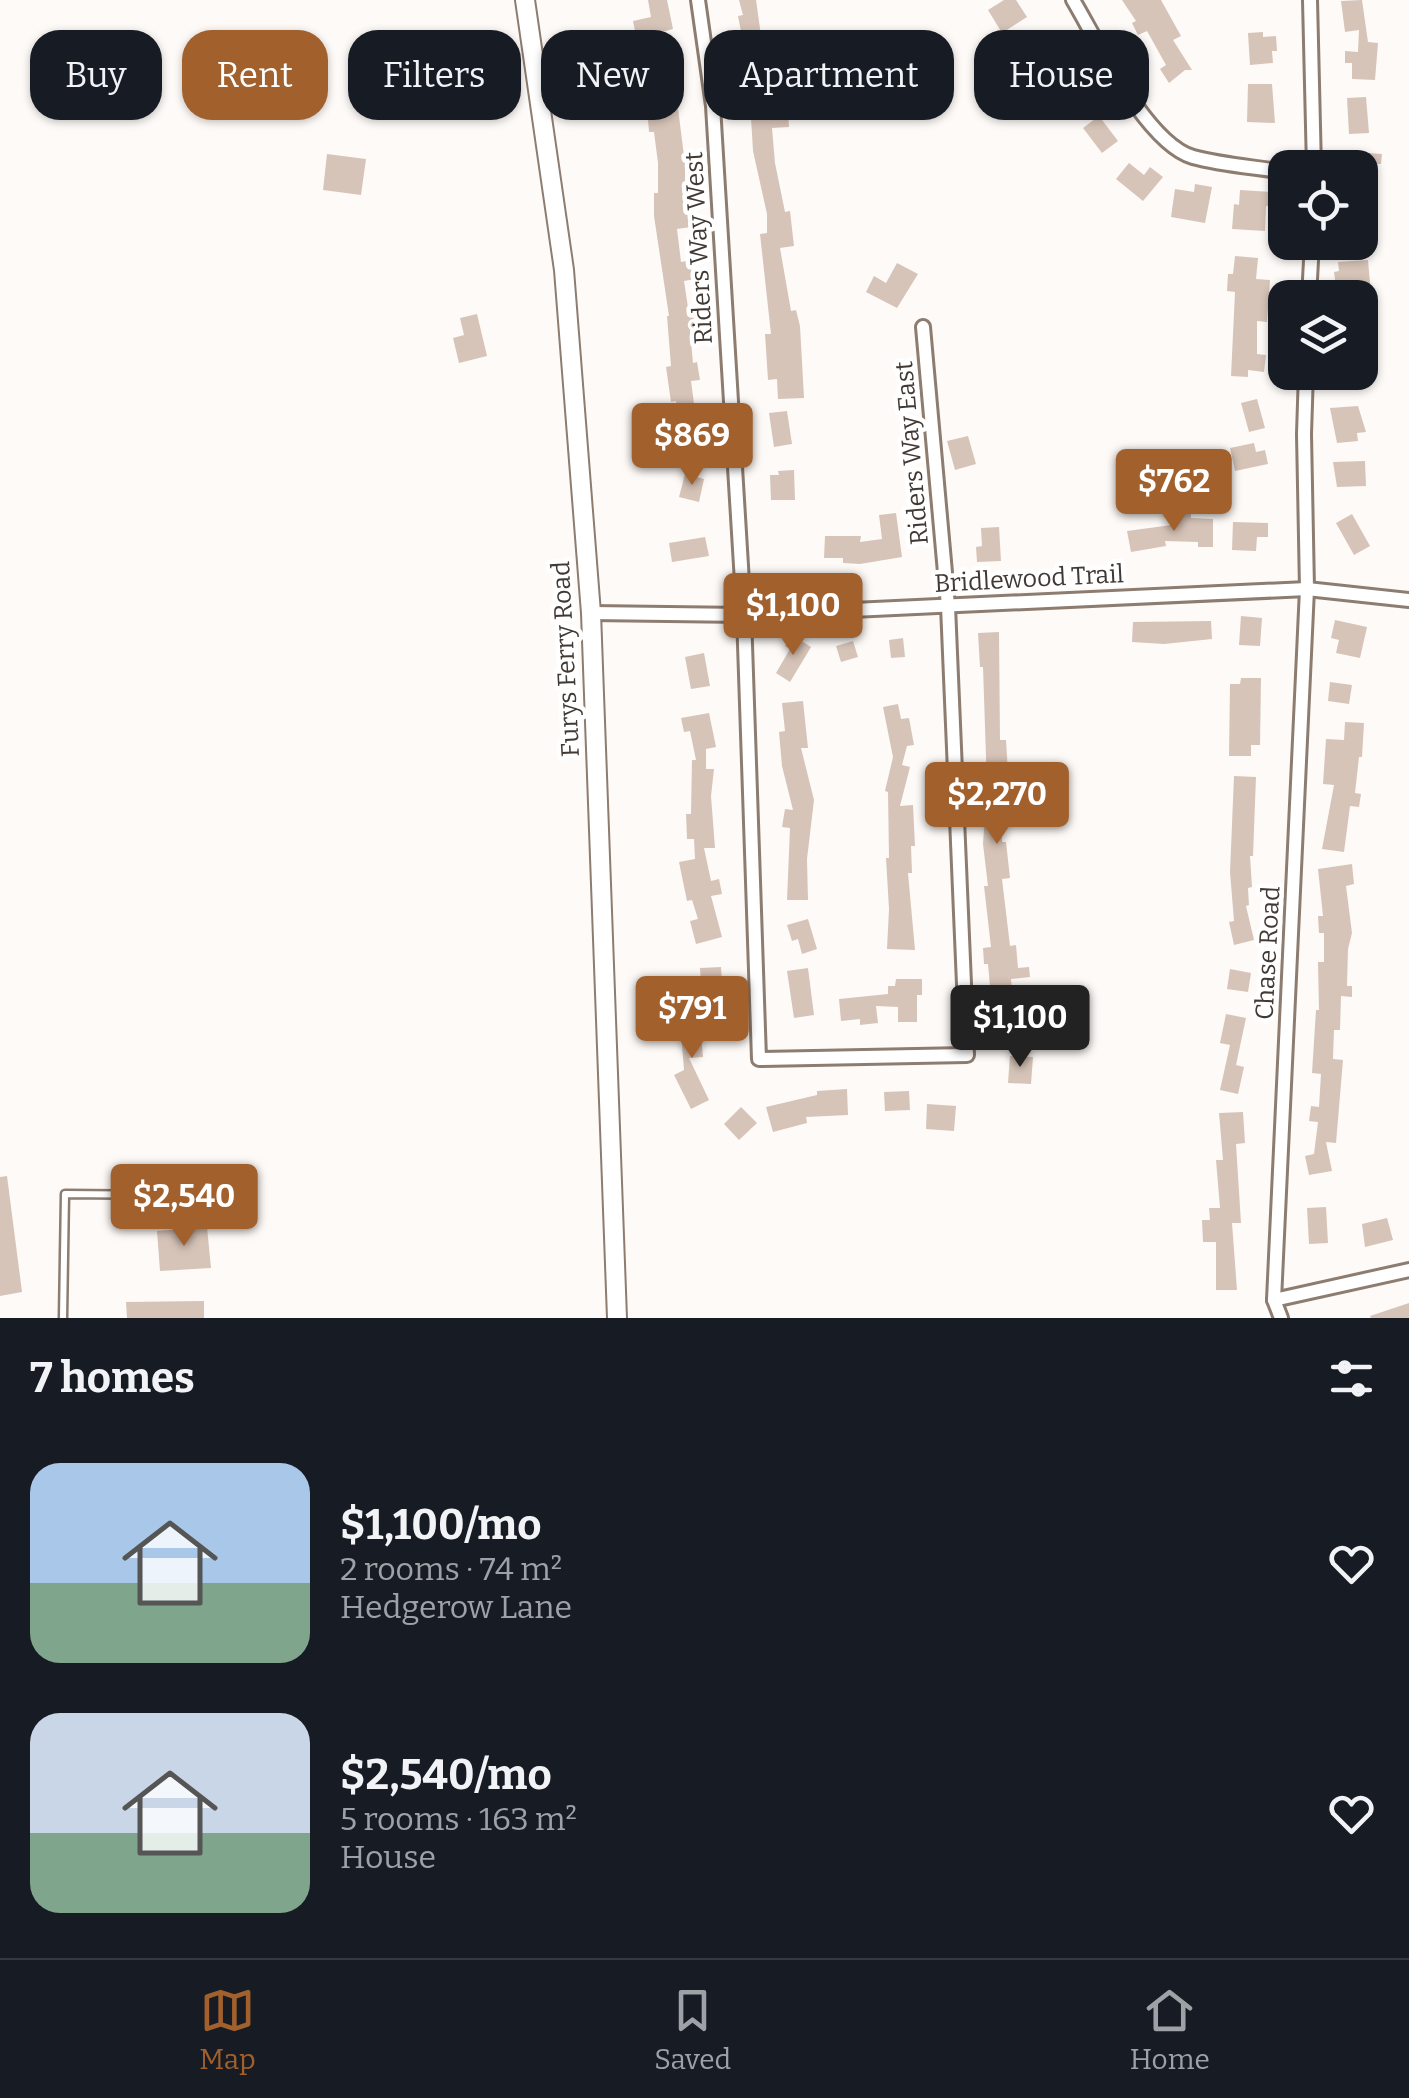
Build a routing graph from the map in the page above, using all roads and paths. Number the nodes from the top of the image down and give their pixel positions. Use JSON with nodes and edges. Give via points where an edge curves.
{"nodes":[{"id":1,"x":524,"y":0,"type":"edge"},
{"id":2,"x":698,"y":0,"type":"edge"},
{"id":3,"x":1073,"y":0,"type":"edge"},
{"id":4,"x":1310,"y":0,"type":"edge"},
{"id":5,"x":1314,"y":150,"type":"edge"},
{"id":6,"x":1268,"y":169,"type":"edge"},
{"id":7,"x":923,"y":327,"type":"dead end"},
{"id":8,"x":1305,"y":390,"type":"edge"},
{"id":9,"x":1307,"y":589,"type":"junction"},
{"id":10,"x":1409,"y":600,"type":"edge"},
{"id":11,"x":948,"y":606,"type":"junction"},
{"id":12,"x":591,"y":612,"type":"junction"},
{"id":13,"x":744,"y":615,"type":"junction"},
{"id":14,"x":760,"y":1059,"type":"joint"},
{"id":15,"x":172,"y":1195,"type":"dead end"},
{"id":16,"x":1409,"y":1270,"type":"edge"},
{"id":17,"x":1274,"y":1300,"type":"junction"},
{"id":18,"x":63,"y":1318,"type":"edge"},
{"id":19,"x":617,"y":1318,"type":"edge"},
{"id":20,"x":1281,"y":1318,"type":"edge"}],
"edges":[{"from":1,"to":12,"type":"main road","name":"Furys Ferry Road","via":[[564,270]]},
{"from":2,"to":13,"type":"street","name":"Riders Way West","via":[[713,106]]},
{"from":3,"to":6,"type":"street","via":[[1164,140],[1190,156]]},
{"from":4,"to":5,"type":"street"},
{"from":7,"to":11,"type":"street","name":"Riders Way East"},
{"from":8,"to":9,"type":"street","name":"Chase Road"},
{"from":9,"to":10,"type":"street","name":"Bridlewood Trail"},
{"from":9,"to":11,"type":"street","name":"Bridlewood Trail"},
{"from":9,"to":17,"type":"street","name":"Chase Road"},
{"from":11,"to":13,"type":"street","name":"Bridlewood Trail"},
{"from":11,"to":14,"type":"street","name":"Riders Way East","via":[[966,1055]]},
{"from":12,"to":13,"type":"street","name":"Bridlewood Trail"},
{"from":12,"to":19,"type":"main road","name":"Furys Ferry Road"},
{"from":13,"to":14,"type":"street","name":"Riders Way West"},
{"from":15,"to":18,"type":"lane","via":[[65,1194]]},
{"from":16,"to":17,"type":"street"},
{"from":17,"to":20,"type":"street","name":"Chase Road"}]}
